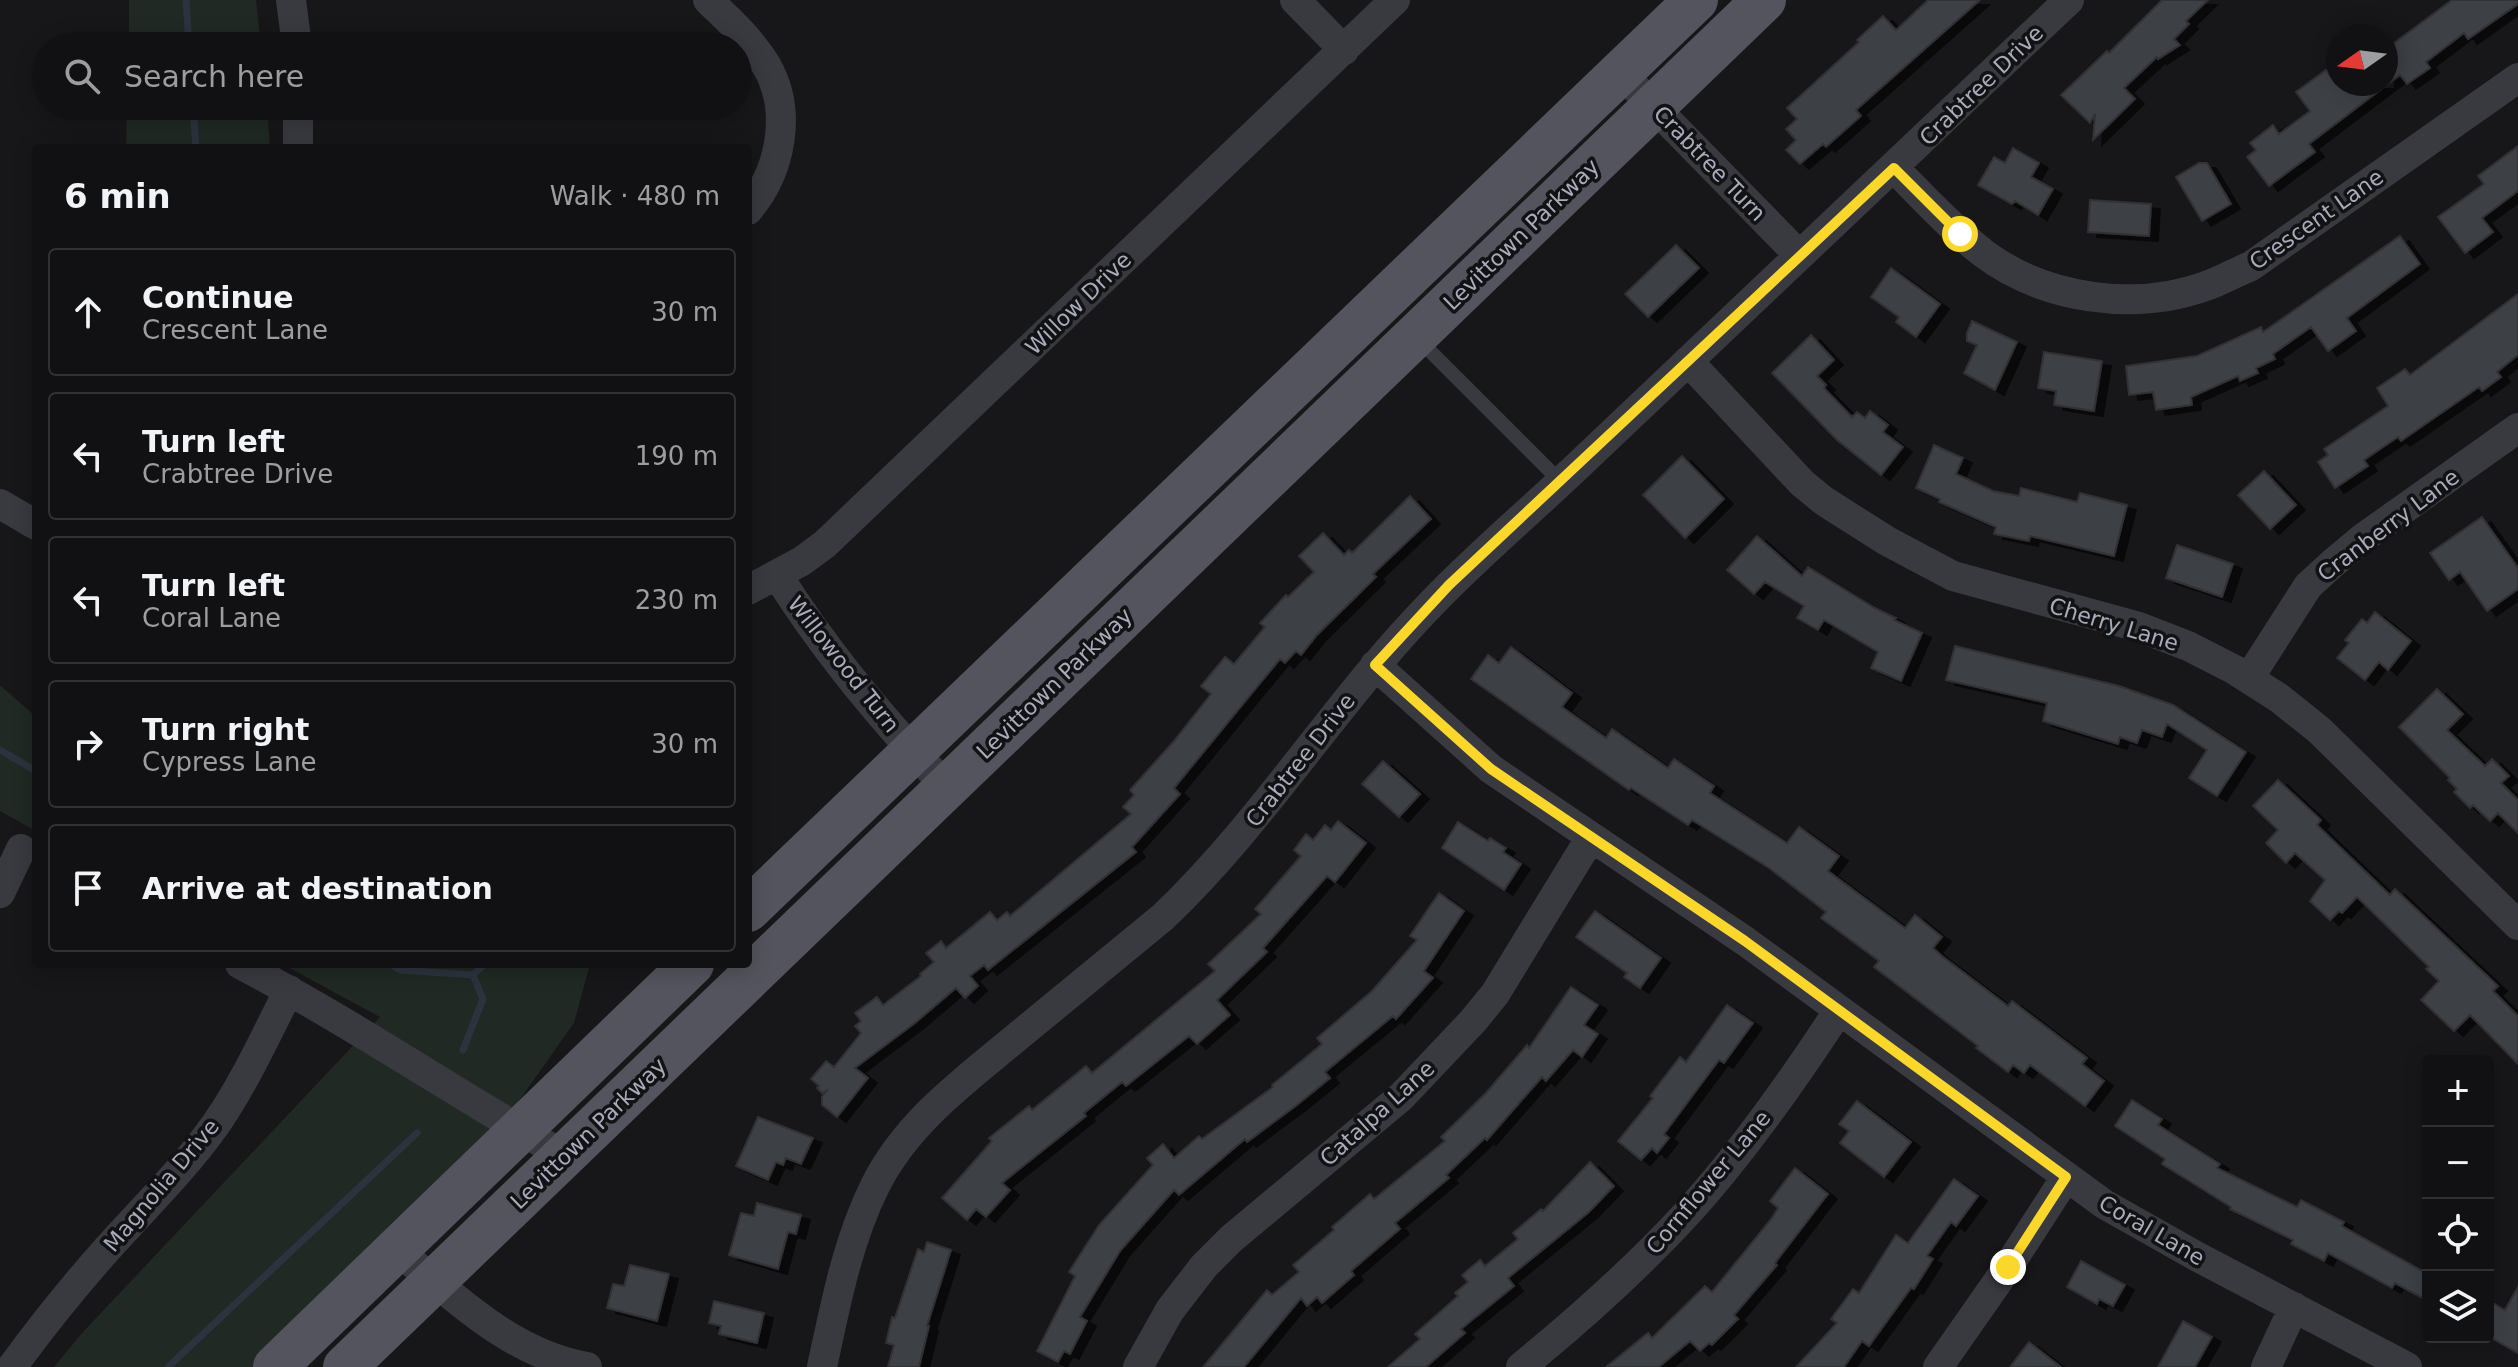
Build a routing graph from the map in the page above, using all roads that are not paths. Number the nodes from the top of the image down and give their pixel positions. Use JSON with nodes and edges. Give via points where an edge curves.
{"nodes":[{"id":1,"x":291,"y":0,"type":"edge"},
{"id":2,"x":708,"y":0,"type":"edge"},
{"id":3,"x":1295,"y":0,"type":"edge"},
{"id":4,"x":1395,"y":0,"type":"edge"},
{"id":5,"x":1696,"y":0,"type":"edge"},
{"id":6,"x":1764,"y":0,"type":"edge"},
{"id":7,"x":2069,"y":0,"type":"edge"},
{"id":8,"x":295,"y":32,"type":"edge"},
{"id":9,"x":740,"y":32,"type":"edge"},
{"id":10,"x":752,"y":45,"type":"edge"},
{"id":11,"x":1344,"y":50,"type":"junction"},
{"id":12,"x":1620,"y":72,"type":"junction"},
{"id":13,"x":2518,"y":78,"type":"edge"},
{"id":14,"x":1654,"y":106,"type":"junction"},
{"id":15,"x":298,"y":120,"type":"edge"},
{"id":16,"x":298,"y":144,"type":"edge"},
{"id":17,"x":1894,"y":168,"type":"junction"},
{"id":18,"x":752,"y":204,"type":"edge"},
{"id":19,"x":1799,"y":255,"type":"junction"},
{"id":20,"x":1414,"y":336,"type":"junction"},
{"id":21,"x":1688,"y":361,"type":"junction"},
{"id":22,"x":2514,"y":440,"type":"edge"},
{"id":23,"x":1561,"y":482,"type":"junction"},
{"id":24,"x":0,"y":504,"type":"edge"},
{"id":25,"x":32,"y":523,"type":"edge"},
{"id":26,"x":778,"y":576,"type":"junction"},
{"id":27,"x":752,"y":588,"type":"edge"},
{"id":28,"x":1375,"y":665,"type":"junction"},
{"id":29,"x":2249,"y":678,"type":"junction"},
{"id":30,"x":912,"y":752,"type":"junction"},
{"id":31,"x":946,"y":786,"type":"junction"},
{"id":32,"x":1591,"y":837,"type":"junction"},
{"id":33,"x":19,"y":848,"type":"edge"},
{"id":34,"x":0,"y":893,"type":"edge"},
{"id":35,"x":752,"y":906,"type":"edge"},
{"id":36,"x":2518,"y":925,"type":"edge"},
{"id":37,"x":248,"y":968,"type":"edge"},
{"id":38,"x":688,"y":968,"type":"edge"},
{"id":39,"x":289,"y":990,"type":"junction"},
{"id":40,"x":1839,"y":1010,"type":"junction"},
{"id":41,"x":521,"y":1131,"type":"junction"},
{"id":42,"x":565,"y":1156,"type":"junction"},
{"id":43,"x":2066,"y":1177,"type":"junction"},
{"id":44,"x":397,"y":1250,"type":"junction"},
{"id":45,"x":435,"y":1280,"type":"junction"},
{"id":46,"x":2294,"y":1307,"type":"junction"},
{"id":47,"x":12,"y":1367,"type":"edge"},
{"id":48,"x":275,"y":1367,"type":"edge"},
{"id":49,"x":345,"y":1367,"type":"edge"},
{"id":50,"x":587,"y":1367,"type":"edge"},
{"id":51,"x":822,"y":1367,"type":"edge"},
{"id":52,"x":1138,"y":1367,"type":"edge"},
{"id":53,"x":1521,"y":1367,"type":"edge"},
{"id":54,"x":1938,"y":1367,"type":"edge"},
{"id":55,"x":2266,"y":1367,"type":"edge"},
{"id":56,"x":2407,"y":1367,"type":"edge"}],
"edges":[{"from":1,"to":8,"type":"street"},
{"from":2,"to":9,"type":"street"},
{"from":3,"to":11,"type":"street"},
{"from":4,"to":11,"type":"street","name":"Willow Drive"},
{"from":5,"to":12,"type":"main road"},
{"from":6,"to":14,"type":"main road","name":"Levittown Parkway"},
{"from":7,"to":17,"type":"street","name":"Crabtree Drive"},
{"from":10,"to":18,"type":"street","via":[[775,86],[781,135],[775,164]]},
{"from":11,"to":26,"type":"street","name":"Willow Drive","via":[[825,544]]},
{"from":12,"to":14,"type":"street","name":"Crabtree Turn"},
{"from":12,"to":30,"type":"main road"},
{"from":13,"to":17,"type":"street","name":"Crescent Lane","via":[[2251,266],[2174,295],[2092,297],[2014,272],[1960,234]]},
{"from":14,"to":19,"type":"street","name":"Crabtree Turn"},
{"from":14,"to":20,"type":"main road","name":"Levittown Parkway"},
{"from":15,"to":16,"type":"street"},
{"from":17,"to":19,"type":"street","name":"Crabtree Drive"},
{"from":19,"to":21,"type":"street","name":"Crabtree Drive"},
{"from":20,"to":23,"type":"lane"},
{"from":20,"to":31,"type":"main road","name":"Levittown Parkway"},
{"from":21,"to":23,"type":"street","name":"Crabtree Drive"},
{"from":21,"to":29,"type":"street","name":"Cherry Lane","via":[[1802,483],[1887,541],[1953,576],[2139,627]]},
{"from":22,"to":29,"type":"street","name":"Cranberry Lane","via":[[2363,538],[2332,564],[2308,586]]},
{"from":23,"to":28,"type":"street","name":"Crabtree Drive","via":[[1449,585]]},
{"from":24,"to":25,"type":"street"},
{"from":26,"to":27,"type":"street","name":"Willow Drive"},
{"from":26,"to":30,"type":"street","name":"Willowood Turn","via":[[808,625]]},
{"from":28,"to":32,"type":"street","name":"Coral Lane","via":[[1491,769]]},
{"from":28,"to":51,"type":"street","name":"Crabtree Drive","via":[[1195,887],[908,1135],[863,1212]]},
{"from":29,"to":36,"type":"street","name":"Cherry Lane","via":[[2319,730]]},
{"from":30,"to":31,"type":"street","name":"Willowood Turn"},
{"from":30,"to":35,"type":"main road"},
{"from":31,"to":42,"type":"main road","name":"Levittown Parkway"},
{"from":32,"to":40,"type":"street","name":"Coral Lane"},
{"from":32,"to":52,"type":"street","name":"Catalpa Lane","via":[[1473,1021],[1401,1097],[1204,1266],[1170,1310]]},
{"from":33,"to":34,"type":"street"},
{"from":37,"to":39,"type":"street"},
{"from":38,"to":41,"type":"main road"},
{"from":39,"to":41,"type":"street"},
{"from":39,"to":47,"type":"street","name":"Magnolia Drive","via":[[217,1122]]},
{"from":40,"to":43,"type":"street","name":"Coral Lane"},
{"from":40,"to":53,"type":"street","name":"Cornflower Lane","via":[[1692,1208],[1594,1306]]},
{"from":41,"to":42,"type":"street"},
{"from":41,"to":44,"type":"main road"},
{"from":42,"to":45,"type":"main road","name":"Levittown Parkway"},
{"from":43,"to":46,"type":"street","name":"Coral Lane","via":[[2130,1219]]},
{"from":43,"to":54,"type":"street"},
{"from":44,"to":45,"type":"street"},
{"from":44,"to":48,"type":"main road"},
{"from":45,"to":49,"type":"main road","name":"Levittown Parkway"},
{"from":45,"to":50,"type":"street","via":[[490,1326],[552,1358]]},
{"from":46,"to":55,"type":"street"},
{"from":46,"to":56,"type":"street","name":"Coral Lane"}]}
